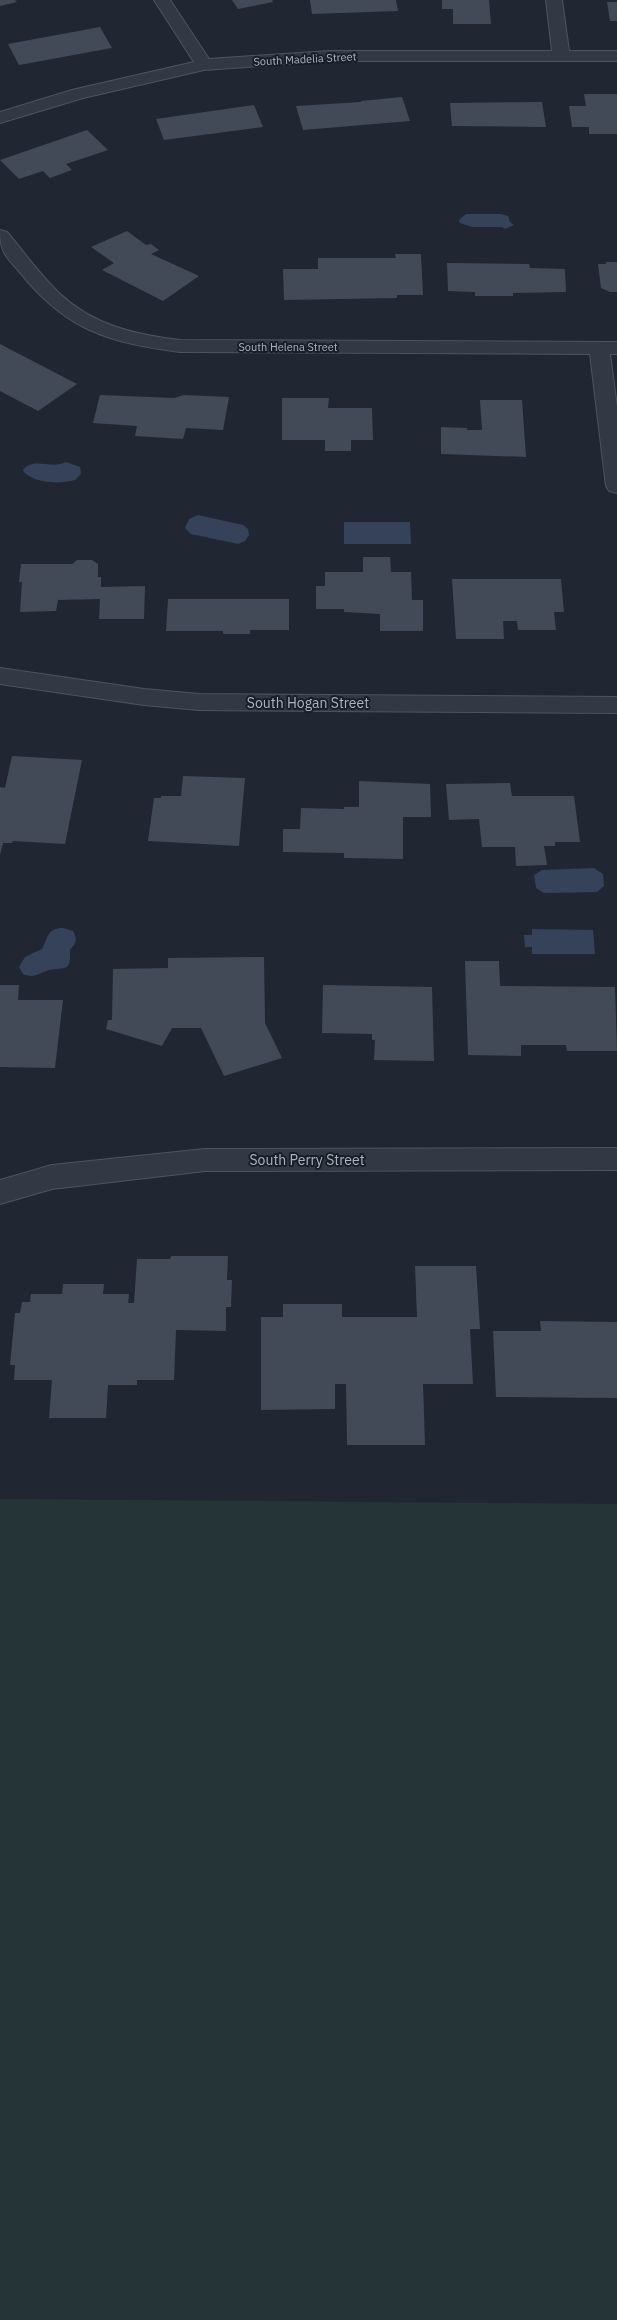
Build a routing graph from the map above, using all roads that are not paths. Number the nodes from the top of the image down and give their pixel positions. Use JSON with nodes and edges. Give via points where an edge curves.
{"nodes":[{"id":1,"x":162,"y":0,"type":"edge"},
{"id":2,"x":554,"y":0,"type":"edge"},
{"id":3,"x":561,"y":56,"type":"junction"},
{"id":4,"x":617,"y":56,"type":"edge"},
{"id":5,"x":204,"y":65,"type":"junction"},
{"id":6,"x":0,"y":118,"type":"edge"},
{"id":7,"x":0,"y":236,"type":"edge"},
{"id":8,"x":608,"y":348,"type":"edge"},
{"id":9,"x":617,"y":486,"type":"edge"},
{"id":10,"x":0,"y":676,"type":"edge"},
{"id":11,"x":617,"y":705,"type":"edge"},
{"id":12,"x":617,"y":1159,"type":"edge"},
{"id":13,"x":0,"y":1192,"type":"edge"}],
"edges":[{"from":1,"to":5,"type":"street"},
{"from":2,"to":3,"type":"street"},
{"from":3,"to":4,"type":"street","name":"South Madelia Street"},
{"from":3,"to":5,"type":"street","name":"South Madelia Street","via":[[329,56]]},
{"from":5,"to":6,"type":"street","name":"South Madelia Street","via":[[78,94]]},
{"from":7,"to":8,"type":"street","name":"South Helena Street","via":[[60,304],[105,332],[138,342],[180,346]]},
{"from":8,"to":9,"type":"street"},
{"from":10,"to":11,"type":"street","name":"South Hogan Street","via":[[199,702]]},
{"from":12,"to":13,"type":"street","name":"South Perry Street","via":[[205,1160],[52,1177]]}]}
